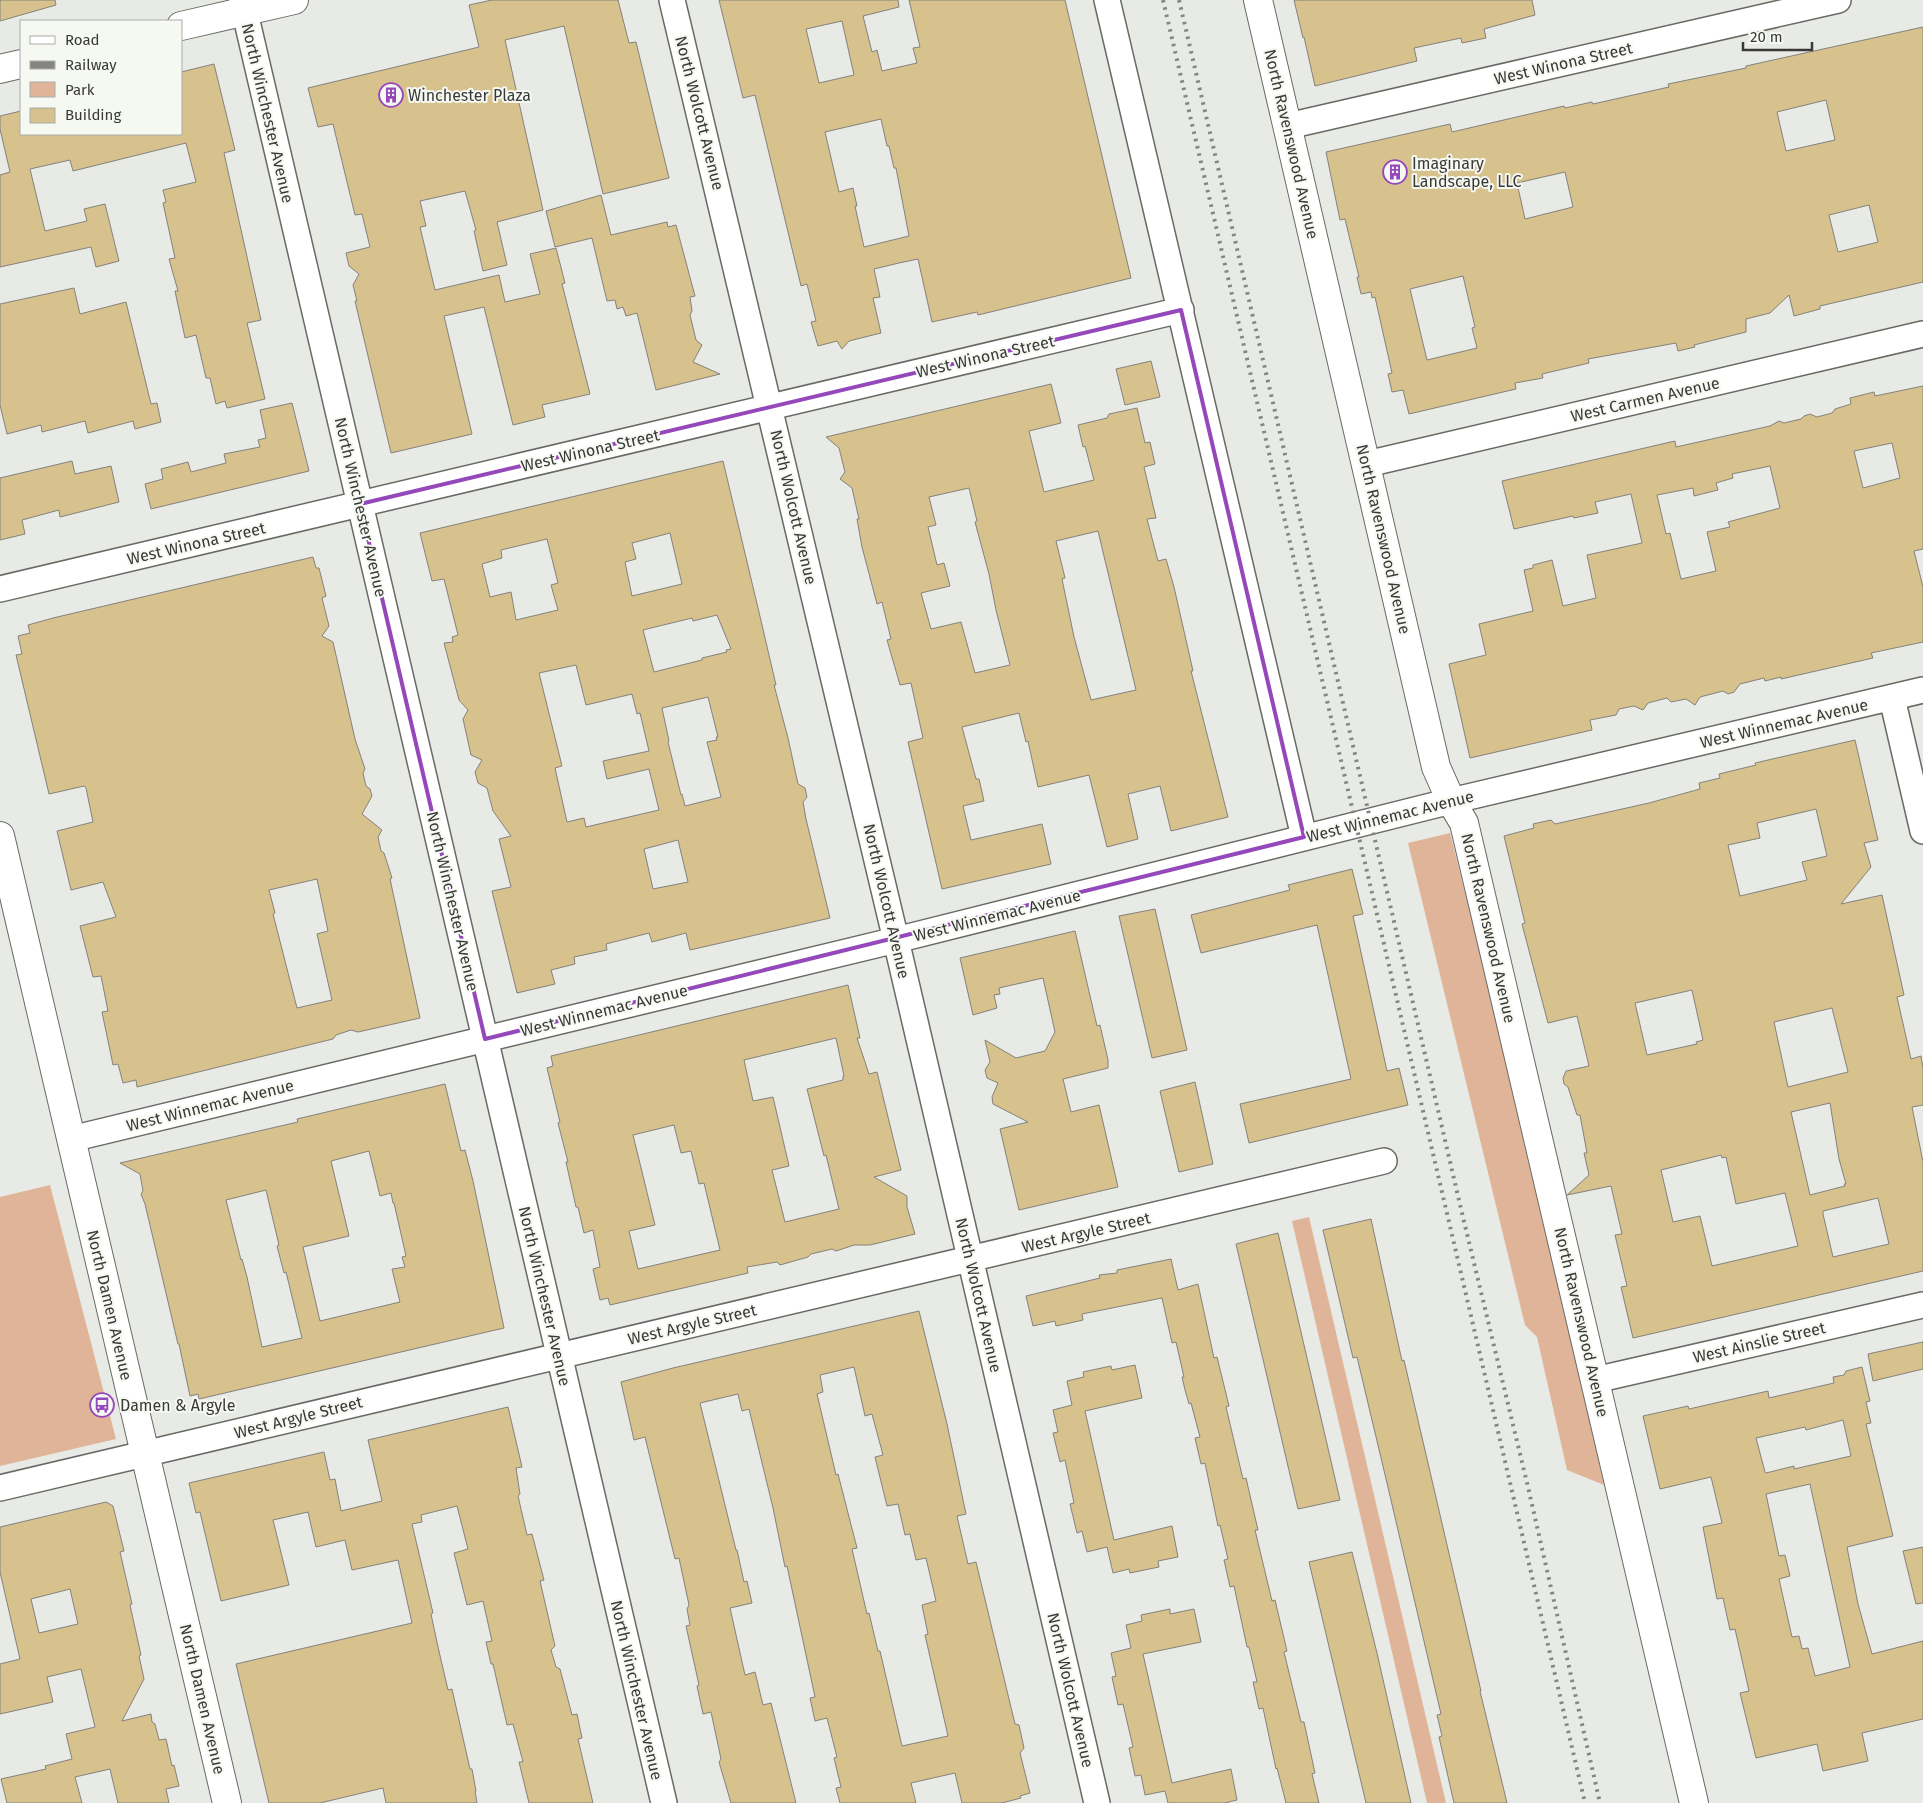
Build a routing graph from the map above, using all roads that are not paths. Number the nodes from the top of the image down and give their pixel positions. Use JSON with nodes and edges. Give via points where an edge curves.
{"nodes":[{"id":1,"x":294,"y":0,"type":"edge"},
{"id":2,"x":672,"y":0,"type":"edge"},
{"id":3,"x":1107,"y":0,"type":"edge"},
{"id":4,"x":1258,"y":0,"type":"edge"},
{"id":5,"x":1838,"y":0,"type":"edge"},
{"id":6,"x":243,"y":6,"type":"edge"},
{"id":7,"x":182,"y":26,"type":"edge"},
{"id":8,"x":20,"y":64,"type":"edge"},
{"id":9,"x":0,"y":69,"type":"edge"},
{"id":10,"x":1288,"y":126,"type":"junction"},
{"id":11,"x":1181,"y":310,"type":"junction"},
{"id":12,"x":1923,"y":334,"type":"edge"},
{"id":13,"x":771,"y":407,"type":"junction"},
{"id":14,"x":1367,"y":464,"type":"junction"},
{"id":15,"x":360,"y":504,"type":"junction"},
{"id":16,"x":0,"y":589,"type":"edge"},
{"id":17,"x":1923,"y":690,"type":"edge"},
{"id":18,"x":1892,"y":698,"type":"junction"},
{"id":19,"x":1451,"y":801,"type":"junction"},
{"id":20,"x":1923,"y":831,"type":"edge"},
{"id":21,"x":0,"y":836,"type":"edge"},
{"id":22,"x":1304,"y":837,"type":"junction"},
{"id":23,"x":896,"y":940,"type":"junction"},
{"id":24,"x":485,"y":1039,"type":"junction"},
{"id":25,"x":71,"y":1139,"type":"junction"},
{"id":26,"x":1384,"y":1162,"type":"dead end"},
{"id":27,"x":970,"y":1259,"type":"junction"},
{"id":28,"x":1923,"y":1305,"type":"edge"},
{"id":29,"x":559,"y":1356,"type":"junction"},
{"id":30,"x":1595,"y":1380,"type":"junction"},
{"id":31,"x":146,"y":1454,"type":"junction"},
{"id":32,"x":0,"y":1488,"type":"edge"},
{"id":33,"x":227,"y":1803,"type":"edge"},
{"id":34,"x":664,"y":1803,"type":"edge"},
{"id":35,"x":1097,"y":1803,"type":"edge"},
{"id":36,"x":1694,"y":1803,"type":"edge"}],
"edges":[{"from":1,"to":6,"type":"street"},
{"from":2,"to":13,"type":"street","name":"North Wolcott Avenue"},
{"from":3,"to":11,"type":"street"},
{"from":4,"to":10,"type":"street","name":"North Ravenswood Avenue"},
{"from":5,"to":10,"type":"street","name":"West Winona Street"},
{"from":6,"to":7,"type":"street"},
{"from":6,"to":15,"type":"street","name":"North Winchester Avenue"},
{"from":8,"to":9,"type":"street"},
{"from":10,"to":14,"type":"street","name":"North Ravenswood Avenue"},
{"from":11,"to":13,"type":"street","name":"West Winona Street"},
{"from":11,"to":22,"type":"street"},
{"from":12,"to":14,"type":"street","name":"West Carmen Avenue"},
{"from":13,"to":15,"type":"street","name":"West Winona Street"},
{"from":13,"to":23,"type":"street","name":"North Wolcott Avenue"},
{"from":14,"to":19,"type":"street","name":"North Ravenswood Avenue","via":[[1436,767]]},
{"from":15,"to":16,"type":"street","name":"West Winona Street"},
{"from":15,"to":24,"type":"street","name":"North Winchester Avenue"},
{"from":17,"to":18,"type":"street","name":"West Winnemac Avenue"},
{"from":18,"to":19,"type":"street","name":"West Winnemac Avenue"},
{"from":18,"to":20,"type":"street"},
{"from":19,"to":22,"type":"street","name":"West Winnemac Avenue"},
{"from":19,"to":30,"type":"street","name":"North Ravenswood Avenue","via":[[1464,824]]},
{"from":21,"to":25,"type":"street","name":"North Damen Avenue"},
{"from":22,"to":23,"type":"street","name":"West Winnemac Avenue"},
{"from":23,"to":24,"type":"street","name":"West Winnemac Avenue"},
{"from":23,"to":27,"type":"street","name":"North Wolcott Avenue"},
{"from":24,"to":25,"type":"street","name":"West Winnemac Avenue"},
{"from":24,"to":29,"type":"street","name":"North Winchester Avenue"},
{"from":25,"to":31,"type":"street","name":"North Damen Avenue"},
{"from":26,"to":27,"type":"street","name":"West Argyle Street"},
{"from":27,"to":29,"type":"street","name":"West Argyle Street"},
{"from":27,"to":35,"type":"street","name":"North Wolcott Avenue"},
{"from":28,"to":30,"type":"street","name":"West Ainslie Street"},
{"from":29,"to":31,"type":"street","name":"West Argyle Street"},
{"from":29,"to":34,"type":"street","name":"North Winchester Avenue"},
{"from":30,"to":36,"type":"street","name":"North Ravenswood Avenue"},
{"from":31,"to":32,"type":"street","name":"West Argyle Street"},
{"from":31,"to":33,"type":"street","name":"North Damen Avenue"}]}
